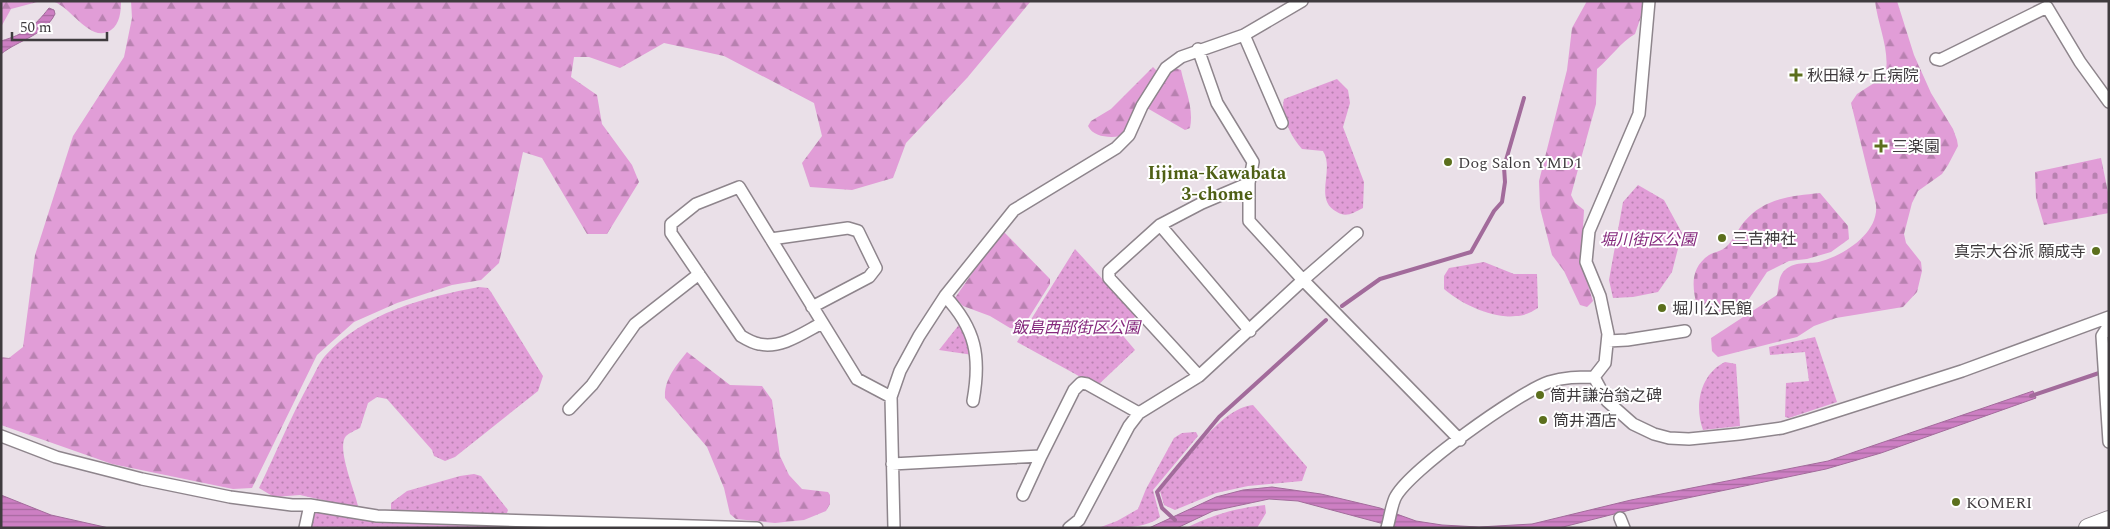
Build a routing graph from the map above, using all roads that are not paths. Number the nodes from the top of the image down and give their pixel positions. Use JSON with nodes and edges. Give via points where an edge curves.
{"nodes":[{"id":1,"x":1302,"y":1,"type":"edge"},
{"id":2,"x":1649,"y":1,"type":"edge"},
{"id":3,"x":1244,"y":35,"type":"junction"},
{"id":4,"x":1198,"y":50,"type":"junction"},
{"id":5,"x":1936,"y":59,"type":"dead end"},
{"id":6,"x":2109,"y":102,"type":"edge"},
{"id":7,"x":1282,"y":123,"type":"dead end"},
{"id":8,"x":1249,"y":183,"type":"junction"},
{"id":9,"x":1160,"y":225,"type":"junction"},
{"id":10,"x":1357,"y":233,"type":"dead end"},
{"id":11,"x":771,"y":239,"type":"junction"},
{"id":12,"x":699,"y":274,"type":"junction"},
{"id":13,"x":1303,"y":280,"type":"junction"},
{"id":14,"x":945,"y":296,"type":"junction"},
{"id":15,"x":812,"y":307,"type":"junction"},
{"id":16,"x":2109,"y":317,"type":"edge"},
{"id":17,"x":822,"y":323,"type":"junction"},
{"id":18,"x":2109,"y":325,"type":"edge"},
{"id":19,"x":1250,"y":331,"type":"junction"},
{"id":20,"x":1684,"y":331,"type":"dead end"},
{"id":21,"x":1608,"y":341,"type":"junction"},
{"id":22,"x":1199,"y":376,"type":"junction"},
{"id":23,"x":1594,"y":377,"type":"junction"},
{"id":24,"x":891,"y":397,"type":"junction"},
{"id":25,"x":973,"y":401,"type":"dead end"},
{"id":26,"x":569,"y":409,"type":"dead end"},
{"id":27,"x":1139,"y":413,"type":"junction"},
{"id":28,"x":1,"y":436,"type":"edge"},
{"id":29,"x":1460,"y":440,"type":"junction"},
{"id":30,"x":2109,"y":442,"type":"edge"},
{"id":31,"x":1041,"y":456,"type":"junction"},
{"id":32,"x":892,"y":464,"type":"junction"},
{"id":33,"x":1023,"y":495,"type":"dead end"},
{"id":34,"x":309,"y":510,"type":"junction"},
{"id":35,"x":2109,"y":520,"type":"edge"},
{"id":36,"x":305,"y":528,"type":"edge"},
{"id":37,"x":758,"y":528,"type":"edge"},
{"id":38,"x":894,"y":528,"type":"edge"},
{"id":39,"x":1069,"y":528,"type":"edge"},
{"id":40,"x":1387,"y":528,"type":"edge"},
{"id":41,"x":2088,"y":528,"type":"edge"}],
"edges":[{"from":1,"to":3,"type":"street"},
{"from":2,"to":21,"type":"street","via":[[1639,114],[1589,232],[1586,262],[1600,296]]},
{"from":3,"to":4,"type":"street"},
{"from":3,"to":7,"type":"street"},
{"from":4,"to":8,"type":"street","via":[[1216,103],[1253,162]]},
{"from":4,"to":14,"type":"street","via":[[1166,68],[1142,106],[1129,135],[1116,148],[1014,210]]},
{"from":5,"to":6,"type":"street","via":[[1940,60],[2048,7],[2080,62]]},
{"from":8,"to":9,"type":"street"},
{"from":8,"to":13,"type":"street","via":[[1249,221]]},
{"from":9,"to":19,"type":"street"},
{"from":9,"to":22,"type":"street","via":[[1109,271],[1109,278]]},
{"from":10,"to":13,"type":"street"},
{"from":11,"to":12,"type":"street","via":[[739,187],[696,204],[671,224],[671,233]]},
{"from":11,"to":15,"type":"street"},
{"from":11,"to":15,"type":"street","via":[[848,228],[858,232],[876,268],[869,277]]},
{"from":12,"to":17,"type":"street","via":[[741,336],[759,344],[790,340]]},
{"from":12,"to":26,"type":"street","via":[[634,324],[592,385]]},
{"from":13,"to":19,"type":"street"},
{"from":13,"to":29,"type":"street"},
{"from":14,"to":24,"type":"street","via":[[900,371]]},
{"from":14,"to":25,"type":"street","via":[[961,312],[976,354],[978,373]]},
{"from":15,"to":17,"type":"street"},
{"from":16,"to":23,"type":"street","via":[[1962,371],[1809,420],[1782,428],[1739,434],[1689,439],[1654,434],[1633,424],[1607,400]]},
{"from":17,"to":24,"type":"street","via":[[858,379]]},
{"from":18,"to":30,"type":"street","via":[[2102,336]]},
{"from":19,"to":22,"type":"street"},
{"from":20,"to":21,"type":"street"},
{"from":21,"to":23,"type":"street","via":[[1605,363]]},
{"from":22,"to":27,"type":"street"},
{"from":23,"to":29,"type":"street","via":[[1568,377],[1548,382],[1515,400]]},
{"from":24,"to":32,"type":"street"},
{"from":27,"to":31,"type":"street","via":[[1080,383]]},
{"from":27,"to":39,"type":"street","via":[[1079,520]]},
{"from":28,"to":34,"type":"street","via":[[56,457],[142,479]]},
{"from":29,"to":40,"type":"street","via":[[1418,471],[1396,498]]},
{"from":31,"to":32,"type":"street"},
{"from":31,"to":33,"type":"street"},
{"from":32,"to":38,"type":"street"},
{"from":34,"to":36,"type":"street"},
{"from":34,"to":37,"type":"street","via":[[377,516]]},
{"from":35,"to":41,"type":"highway"}]}
